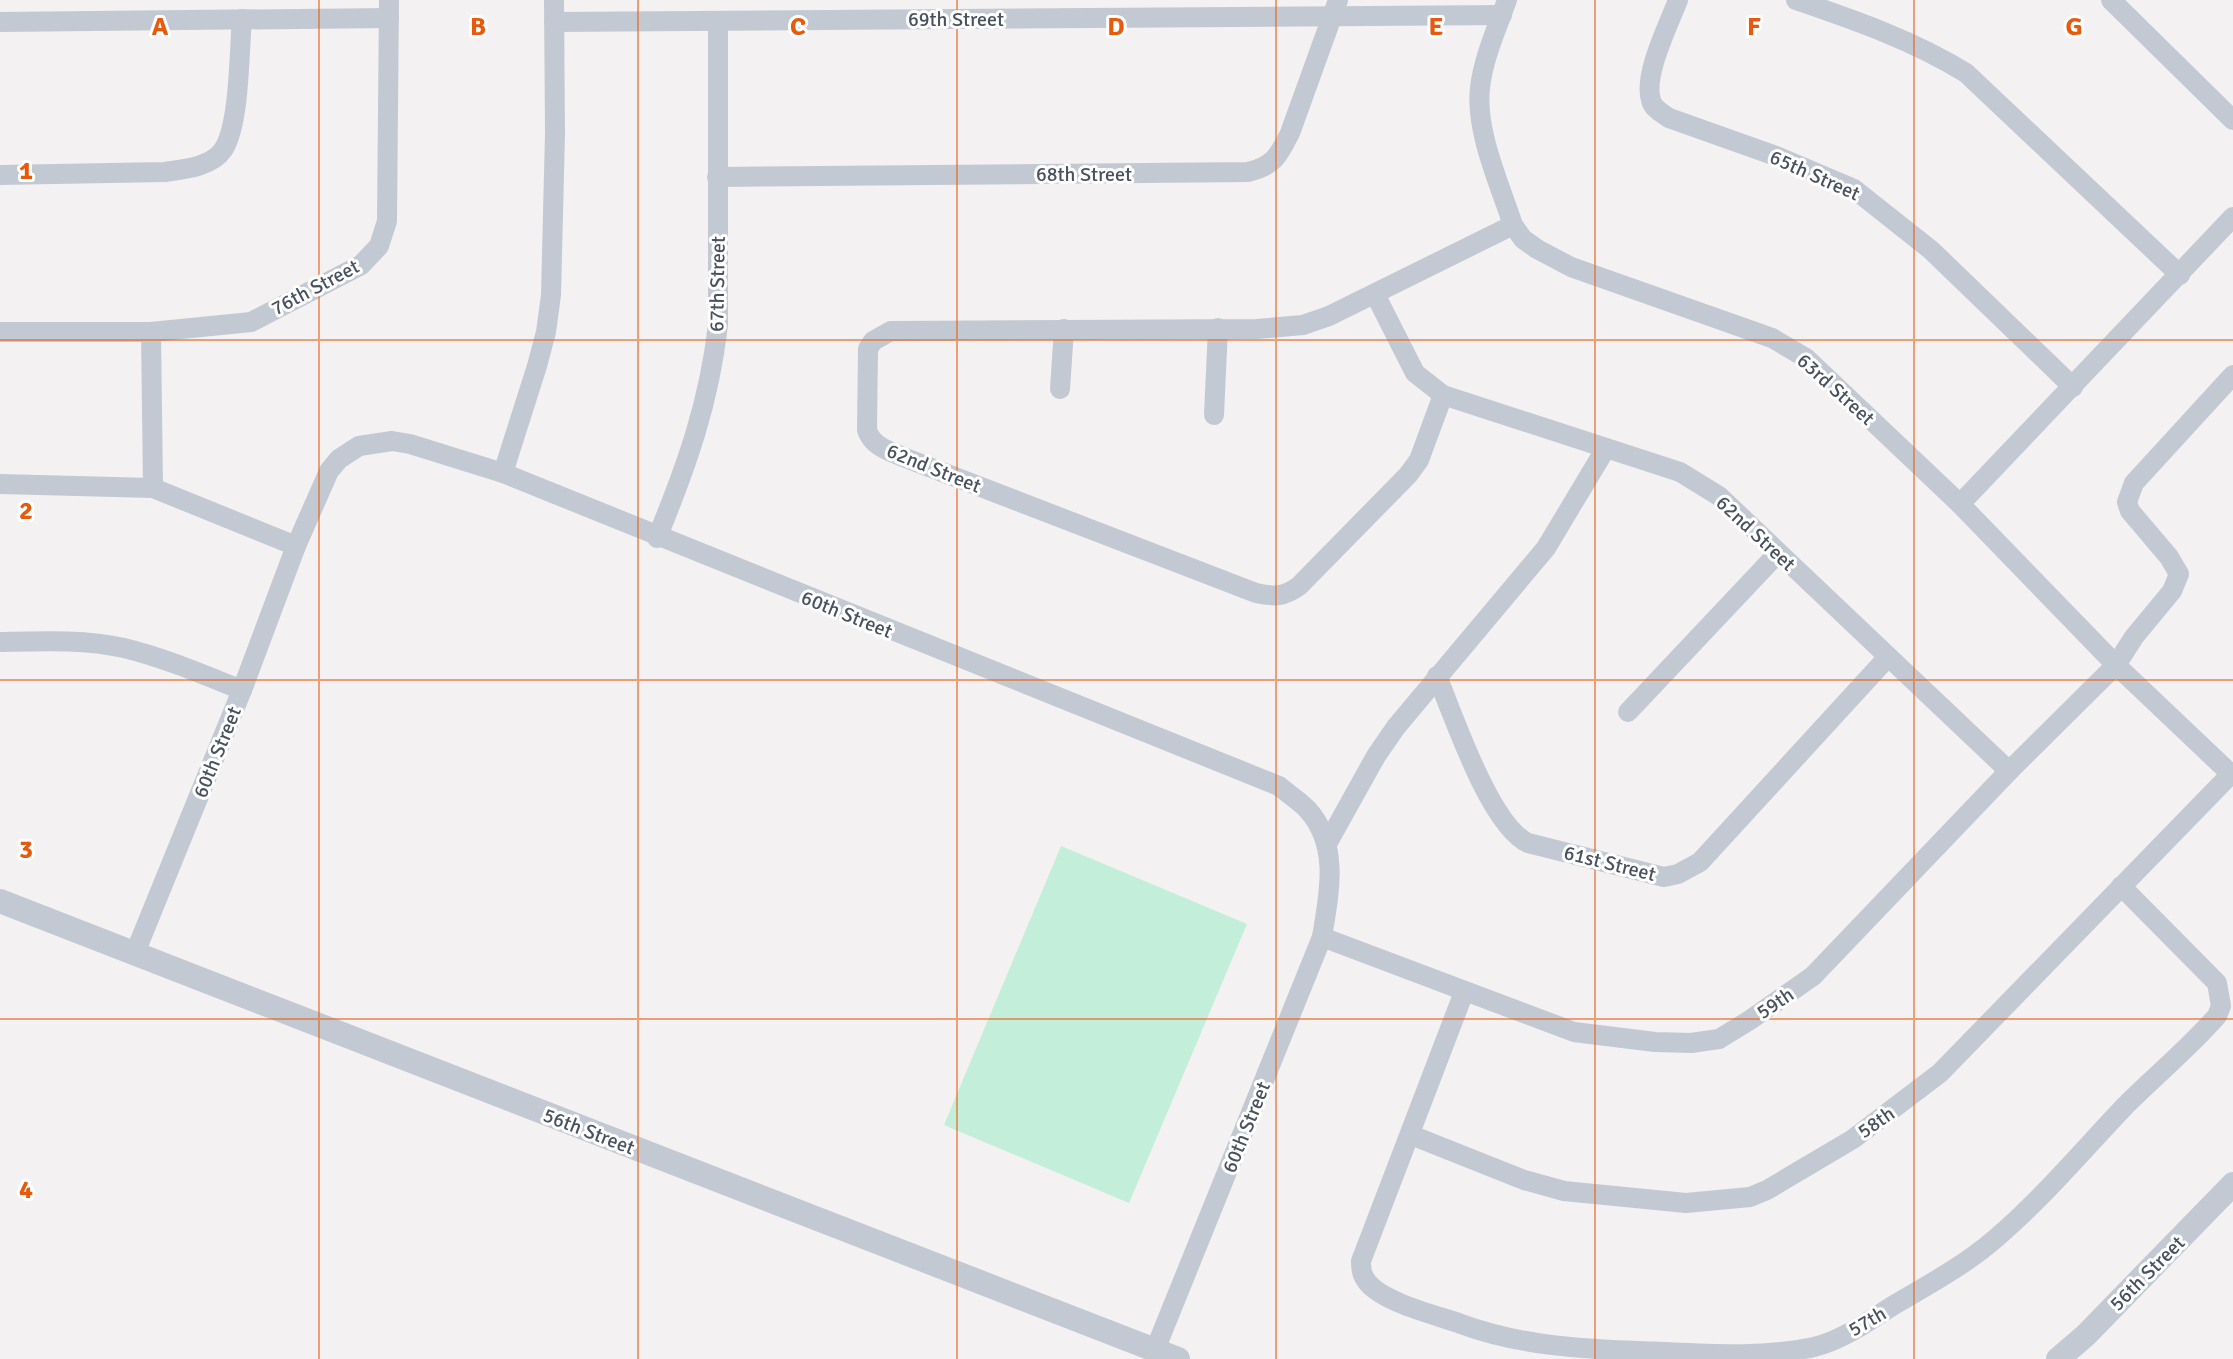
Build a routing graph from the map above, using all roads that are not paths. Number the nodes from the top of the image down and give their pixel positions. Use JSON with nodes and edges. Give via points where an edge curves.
{"nodes":[{"id":1,"x":554,"y":0,"type":"edge"},
{"id":2,"x":1678,"y":0,"type":"edge"},
{"id":3,"x":1796,"y":0,"type":"edge"},
{"id":4,"x":2111,"y":0,"type":"edge"},
{"id":5,"x":1504,"y":7,"type":"edge"},
{"id":6,"x":1335,"y":8,"type":"edge"},
{"id":7,"x":389,"y":9,"type":"edge"},
{"id":8,"x":242,"y":19,"type":"junction"},
{"id":9,"x":718,"y":21,"type":"junction"},
{"id":10,"x":0,"y":22,"type":"edge"},
{"id":11,"x":554,"y":22,"type":"junction"},
{"id":12,"x":2233,"y":120,"type":"edge"},
{"id":13,"x":0,"y":175,"type":"edge"},
{"id":14,"x":717,"y":177,"type":"junction"},
{"id":15,"x":2233,"y":217,"type":"edge"},
{"id":16,"x":1513,"y":225,"type":"junction"},
{"id":17,"x":2180,"y":275,"type":"junction"},
{"id":18,"x":1375,"y":294,"type":"junction"},
{"id":19,"x":1218,"y":328,"type":"junction"},
{"id":20,"x":1064,"y":329,"type":"junction"},
{"id":21,"x":0,"y":332,"type":"edge"},
{"id":22,"x":151,"y":332,"type":"junction"},
{"id":23,"x":2233,"y":375,"type":"edge"},
{"id":24,"x":2073,"y":387,"type":"junction"},
{"id":25,"x":1060,"y":389,"type":"dead end"},
{"id":26,"x":1443,"y":395,"type":"junction"},
{"id":27,"x":1214,"y":415,"type":"dead end"},
{"id":28,"x":1606,"y":448,"type":"junction"},
{"id":29,"x":503,"y":473,"type":"junction"},
{"id":30,"x":0,"y":484,"type":"edge"},
{"id":31,"x":153,"y":488,"type":"junction"},
{"id":32,"x":1960,"y":504,"type":"junction"},
{"id":33,"x":657,"y":538,"type":"junction"},
{"id":34,"x":296,"y":546,"type":"junction"},
{"id":35,"x":1778,"y":553,"type":"junction"},
{"id":36,"x":0,"y":642,"type":"edge"},
{"id":37,"x":1887,"y":658,"type":"junction"},
{"id":38,"x":2116,"y":665,"type":"junction"},
{"id":39,"x":1437,"y":676,"type":"junction"},
{"id":40,"x":242,"y":690,"type":"junction"},
{"id":41,"x":1628,"y":712,"type":"dead end"},
{"id":42,"x":2009,"y":771,"type":"junction"},
{"id":43,"x":2232,"y":775,"type":"edge"},
{"id":44,"x":1327,"y":844,"type":"junction"},
{"id":45,"x":2121,"y":886,"type":"junction"},
{"id":46,"x":0,"y":901,"type":"edge"},
{"id":47,"x":1322,"y":937,"type":"junction"},
{"id":48,"x":135,"y":953,"type":"junction"},
{"id":49,"x":1464,"y":992,"type":"junction"},
{"id":50,"x":1411,"y":1135,"type":"junction"},
{"id":51,"x":2233,"y":1184,"type":"edge"},
{"id":52,"x":1167,"y":1354,"type":"edge"},
{"id":53,"x":2058,"y":1359,"type":"edge"}],
"edges":[{"from":1,"to":11,"type":"street"},
{"from":2,"to":24,"type":"street","name":"65th Street","via":[[1654,66],[1650,88],[1656,109],[1854,189],[1931,250]]},
{"from":3,"to":17,"type":"street","via":[[1895,36],[1966,73]]},
{"from":4,"to":12,"type":"street"},
{"from":5,"to":6,"type":"street","name":"69th Street"},
{"from":5,"to":16,"type":"street","via":[[1479,103]]},
{"from":6,"to":9,"type":"street","name":"69th Street"},
{"from":6,"to":14,"type":"street","name":"68th Street","via":[[1290,133],[1266,168]]},
{"from":7,"to":8,"type":"street"},
{"from":7,"to":22,"type":"street","name":"76th Street","via":[[387,221],[379,246],[361,265],[251,322]]},
{"from":8,"to":10,"type":"street"},
{"from":8,"to":13,"type":"street","via":[[234,119],[222,151],[211,160],[165,172]]},
{"from":9,"to":11,"type":"street","name":"69th Street"},
{"from":9,"to":14,"type":"street","name":"67th Street"},
{"from":11,"to":29,"type":"street","via":[[551,295],[537,366]]},
{"from":14,"to":33,"type":"street","name":"67th Street","via":[[718,325],[713,373]]},
{"from":15,"to":17,"type":"street"},
{"from":16,"to":18,"type":"street","name":"62nd Street"},
{"from":16,"to":32,"type":"street","name":"63rd Street","via":[[1523,239],[1571,267],[1791,348]]},
{"from":17,"to":24,"type":"street"},
{"from":18,"to":19,"type":"street","name":"62nd Street","via":[[1303,325]]},
{"from":18,"to":26,"type":"street","name":"62nd Street","via":[[1415,373]]},
{"from":19,"to":20,"type":"street","name":"62nd Street"},
{"from":19,"to":27,"type":"street"},
{"from":20,"to":25,"type":"street"},
{"from":20,"to":26,"type":"street","name":"62nd Street","via":[[891,331],[880,336],[868,349],[868,436],[903,457],[1267,595],[1288,594],[1299,586],[1408,475],[1419,460]]},
{"from":21,"to":22,"type":"street","name":"76th Street"},
{"from":22,"to":31,"type":"street"},
{"from":23,"to":38,"type":"street","name":"59th","via":[[2129,493],[2130,511],[2179,574]]},
{"from":24,"to":32,"type":"street"},
{"from":26,"to":28,"type":"street","name":"62nd Street"},
{"from":28,"to":35,"type":"street","name":"62nd Street","via":[[1698,482]]},
{"from":28,"to":39,"type":"street","via":[[1546,548]]},
{"from":29,"to":33,"type":"street","name":"60th Street"},
{"from":29,"to":34,"type":"street","name":"60th Street","via":[[410,444],[359,446],[339,459],[323,481]]},
{"from":30,"to":31,"type":"street"},
{"from":31,"to":34,"type":"street"},
{"from":32,"to":38,"type":"street","name":"63rd Street"},
{"from":33,"to":44,"type":"street","name":"60th Street","via":[[1279,786],[1309,811]]},
{"from":34,"to":40,"type":"street","name":"60th Street"},
{"from":35,"to":37,"type":"street","name":"62nd Street"},
{"from":35,"to":41,"type":"street"},
{"from":36,"to":40,"type":"street","via":[[58,640],[124,648]]},
{"from":37,"to":39,"type":"street","name":"61st Street","via":[[1700,862],[1664,877],[1518,838],[1499,814]]},
{"from":37,"to":42,"type":"street","name":"62nd Street"},
{"from":38,"to":42,"type":"street","name":"59th"},
{"from":38,"to":43,"type":"street","name":"63rd Street"},
{"from":39,"to":44,"type":"street","via":[[1376,756]]},
{"from":40,"to":48,"type":"street","name":"60th Street"},
{"from":42,"to":49,"type":"street","name":"59th","via":[[1813,976],[1719,1039],[1691,1043],[1593,1037]]},
{"from":43,"to":45,"type":"street","name":"58th"},
{"from":44,"to":47,"type":"street","name":"60th Street","via":[[1332,881]]},
{"from":45,"to":50,"type":"street","name":"58th","via":[[1923,1088],[1853,1139],[1750,1197],[1686,1203],[1564,1191]]},
{"from":45,"to":50,"type":"street","name":"57th","via":[[2217,983],[2217,1016],[1993,1240],[1864,1324],[1816,1347],[1768,1353],[1676,1352],[1533,1342],[1483,1332],[1377,1291],[1361,1273],[1361,1261]]},
{"from":46,"to":48,"type":"street","name":"56th Street"},
{"from":47,"to":49,"type":"street","name":"59th"},
{"from":47,"to":52,"type":"street","name":"60th Street"},
{"from":48,"to":52,"type":"street","name":"56th Street"},
{"from":49,"to":50,"type":"street","name":"57th"},
{"from":51,"to":53,"type":"street","name":"56th Street"}]}
